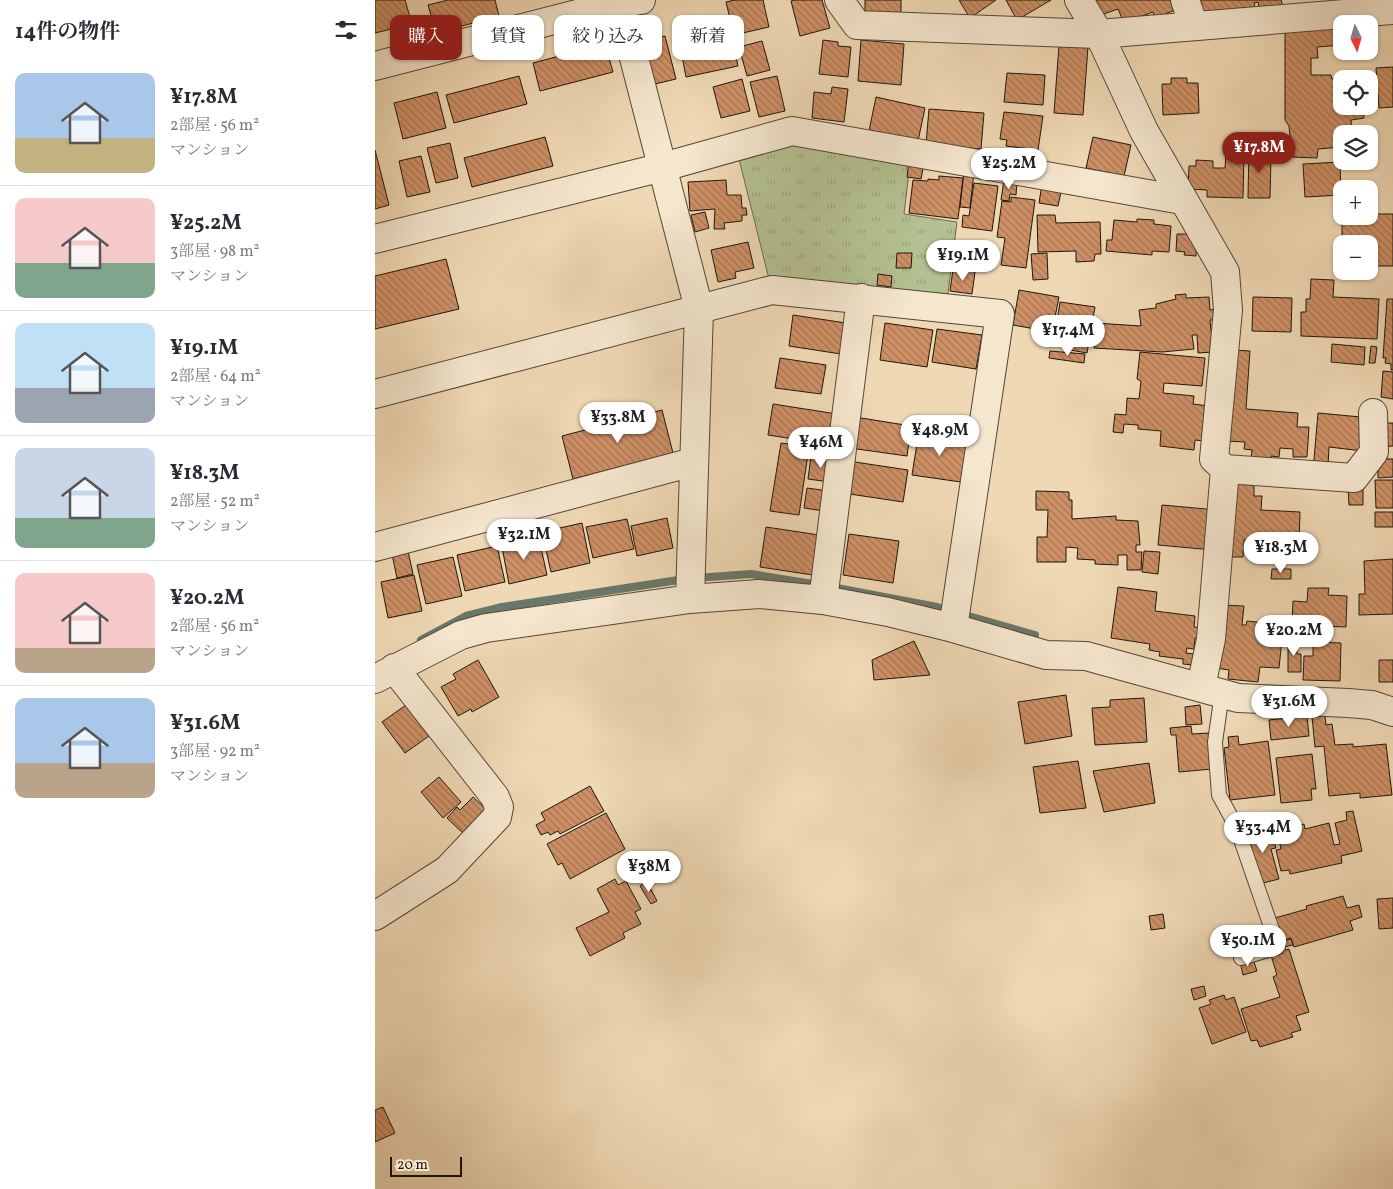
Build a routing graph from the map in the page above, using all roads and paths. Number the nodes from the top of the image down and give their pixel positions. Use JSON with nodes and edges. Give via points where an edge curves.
{"nodes":[{"id":1,"x":839,"y":0,"type":"edge"},
{"id":2,"x":1079,"y":0,"type":"edge"},
{"id":3,"x":1185,"y":0,"type":"edge"},
{"id":4,"x":626,"y":1,"type":"edge"},
{"id":5,"x":1357,"y":6,"type":"edge"},
{"id":6,"x":1393,"y":10,"type":"edge"},
{"id":7,"x":1194,"y":26,"type":"junction"},
{"id":8,"x":1099,"y":34,"type":"junction"},
{"id":9,"x":375,"y":66,"type":"edge"},
{"id":10,"x":663,"y":167,"type":"junction"},
{"id":11,"x":1182,"y":200,"type":"junction"},
{"id":12,"x":375,"y":239,"type":"edge"},
{"id":13,"x":861,"y":298,"type":"junction"},
{"id":14,"x":699,"y":309,"type":"junction"},
{"id":15,"x":375,"y":394,"type":"edge"},
{"id":16,"x":1373,"y":413,"type":"dead end"},
{"id":17,"x":693,"y":462,"type":"junction"},
{"id":18,"x":1225,"y":470,"type":"junction"},
{"id":19,"x":375,"y":547,"type":"edge"},
{"id":20,"x":690,"y":584,"type":"junction"},
{"id":21,"x":824,"y":591,"type":"junction"},
{"id":22,"x":955,"y":616,"type":"junction"},
{"id":23,"x":385,"y":674,"type":"edge"},
{"id":24,"x":1211,"y":690,"type":"junction"},
{"id":25,"x":1393,"y":712,"type":"edge"},
{"id":26,"x":375,"y":916,"type":"edge"},
{"id":27,"x":1241,"y":958,"type":"dead end"}],
"edges":[{"from":1,"to":8,"type":"street","via":[[857,25]]},
{"from":2,"to":8,"type":"street"},
{"from":3,"to":7,"type":"street"},
{"from":4,"to":9,"type":"street"},
{"from":4,"to":10,"type":"street"},
{"from":5,"to":6,"type":"street"},
{"from":5,"to":7,"type":"street"},
{"from":7,"to":8,"type":"street"},
{"from":8,"to":11,"type":"street","via":[[1144,131]]},
{"from":10,"to":11,"type":"street","via":[[792,131]]},
{"from":10,"to":12,"type":"street"},
{"from":10,"to":14,"type":"street"},
{"from":11,"to":18,"type":"street","via":[[1225,272],[1229,310],[1214,459]]},
{"from":13,"to":14,"type":"street","via":[[772,290]]},
{"from":13,"to":21,"type":"street"},
{"from":13,"to":22,"type":"street","via":[[1000,314]]},
{"from":14,"to":15,"type":"street"},
{"from":14,"to":17,"type":"street"},
{"from":16,"to":18,"type":"street","via":[[1374,452],[1354,478]]},
{"from":17,"to":19,"type":"street"},
{"from":17,"to":20,"type":"street"},
{"from":18,"to":24,"type":"street","via":[[1211,639]]},
{"from":20,"to":21,"type":"street","via":[[759,594]]},
{"from":20,"to":23,"type":"street","via":[[461,635]]},
{"from":21,"to":22,"type":"street","via":[[888,612]]},
{"from":22,"to":24,"type":"street","via":[[1046,655],[1087,656]]},
{"from":23,"to":26,"type":"street","via":[[495,797],[499,807],[497,817],[447,870]]},
{"from":24,"to":25,"type":"street","via":[[1238,698],[1372,705]]},
{"from":24,"to":27,"type":"lane","via":[[1219,795],[1237,828],[1278,947]]}]}
